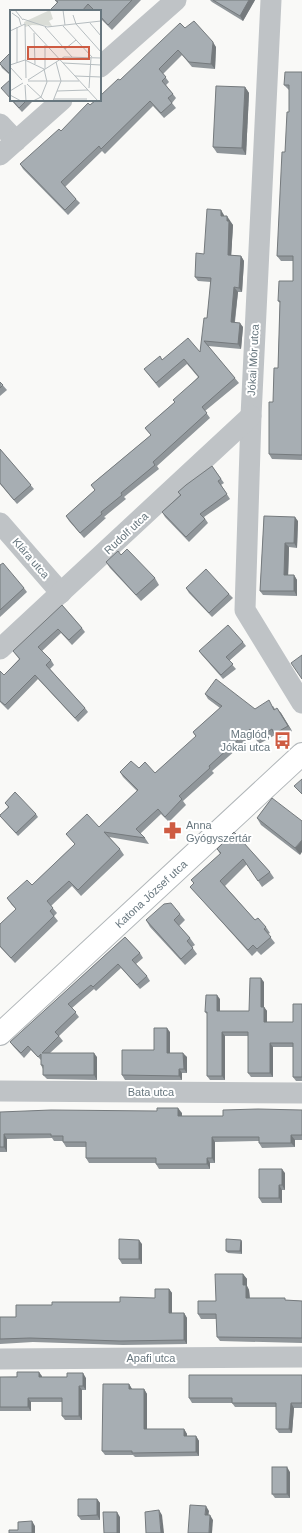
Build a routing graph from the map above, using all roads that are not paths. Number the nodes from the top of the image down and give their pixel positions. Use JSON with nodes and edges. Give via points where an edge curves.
{"nodes":[{"id":1,"x":176,"y":0,"type":"edge"},
{"id":2,"x":271,"y":0,"type":"edge"},
{"id":3,"x":101,"y":66,"type":"edge"},
{"id":4,"x":61,"y":101,"type":"edge"},
{"id":5,"x":0,"y":124,"type":"edge"},
{"id":6,"x":16,"y":141,"type":"junction"},
{"id":7,"x":0,"y":156,"type":"edge"},
{"id":8,"x":251,"y":416,"type":"junction"},
{"id":9,"x":0,"y":523,"type":"edge"},
{"id":10,"x":61,"y":593,"type":"junction"},
{"id":11,"x":0,"y":649,"type":"edge"},
{"id":12,"x":302,"y":703,"type":"edge"},
{"id":13,"x":302,"y":754,"type":"edge"},
{"id":14,"x":0,"y":1034,"type":"edge"},
{"id":15,"x":0,"y":1092,"type":"edge"},
{"id":16,"x":302,"y":1093,"type":"edge"},
{"id":17,"x":302,"y":1358,"type":"edge"},
{"id":18,"x":0,"y":1360,"type":"edge"}],
"edges":[{"from":1,"to":3,"type":"street"},
{"from":2,"to":8,"type":"street","name":"Jókai Mór utca"},
{"from":4,"to":6,"type":"street"},
{"from":5,"to":6,"type":"street"},
{"from":6,"to":7,"type":"street"},
{"from":8,"to":10,"type":"street","name":"Rudolf utca"},
{"from":8,"to":12,"type":"street","name":"Jókai Mór utca","via":[[245,610]]},
{"from":9,"to":10,"type":"street","name":"Klára utca"},
{"from":10,"to":11,"type":"street","name":"Rudolf utca"},
{"from":13,"to":14,"type":"main road","name":"Katona József utca"},
{"from":15,"to":16,"type":"street","name":"Bata utca"},
{"from":17,"to":18,"type":"street","name":"Apafi utca"}]}
